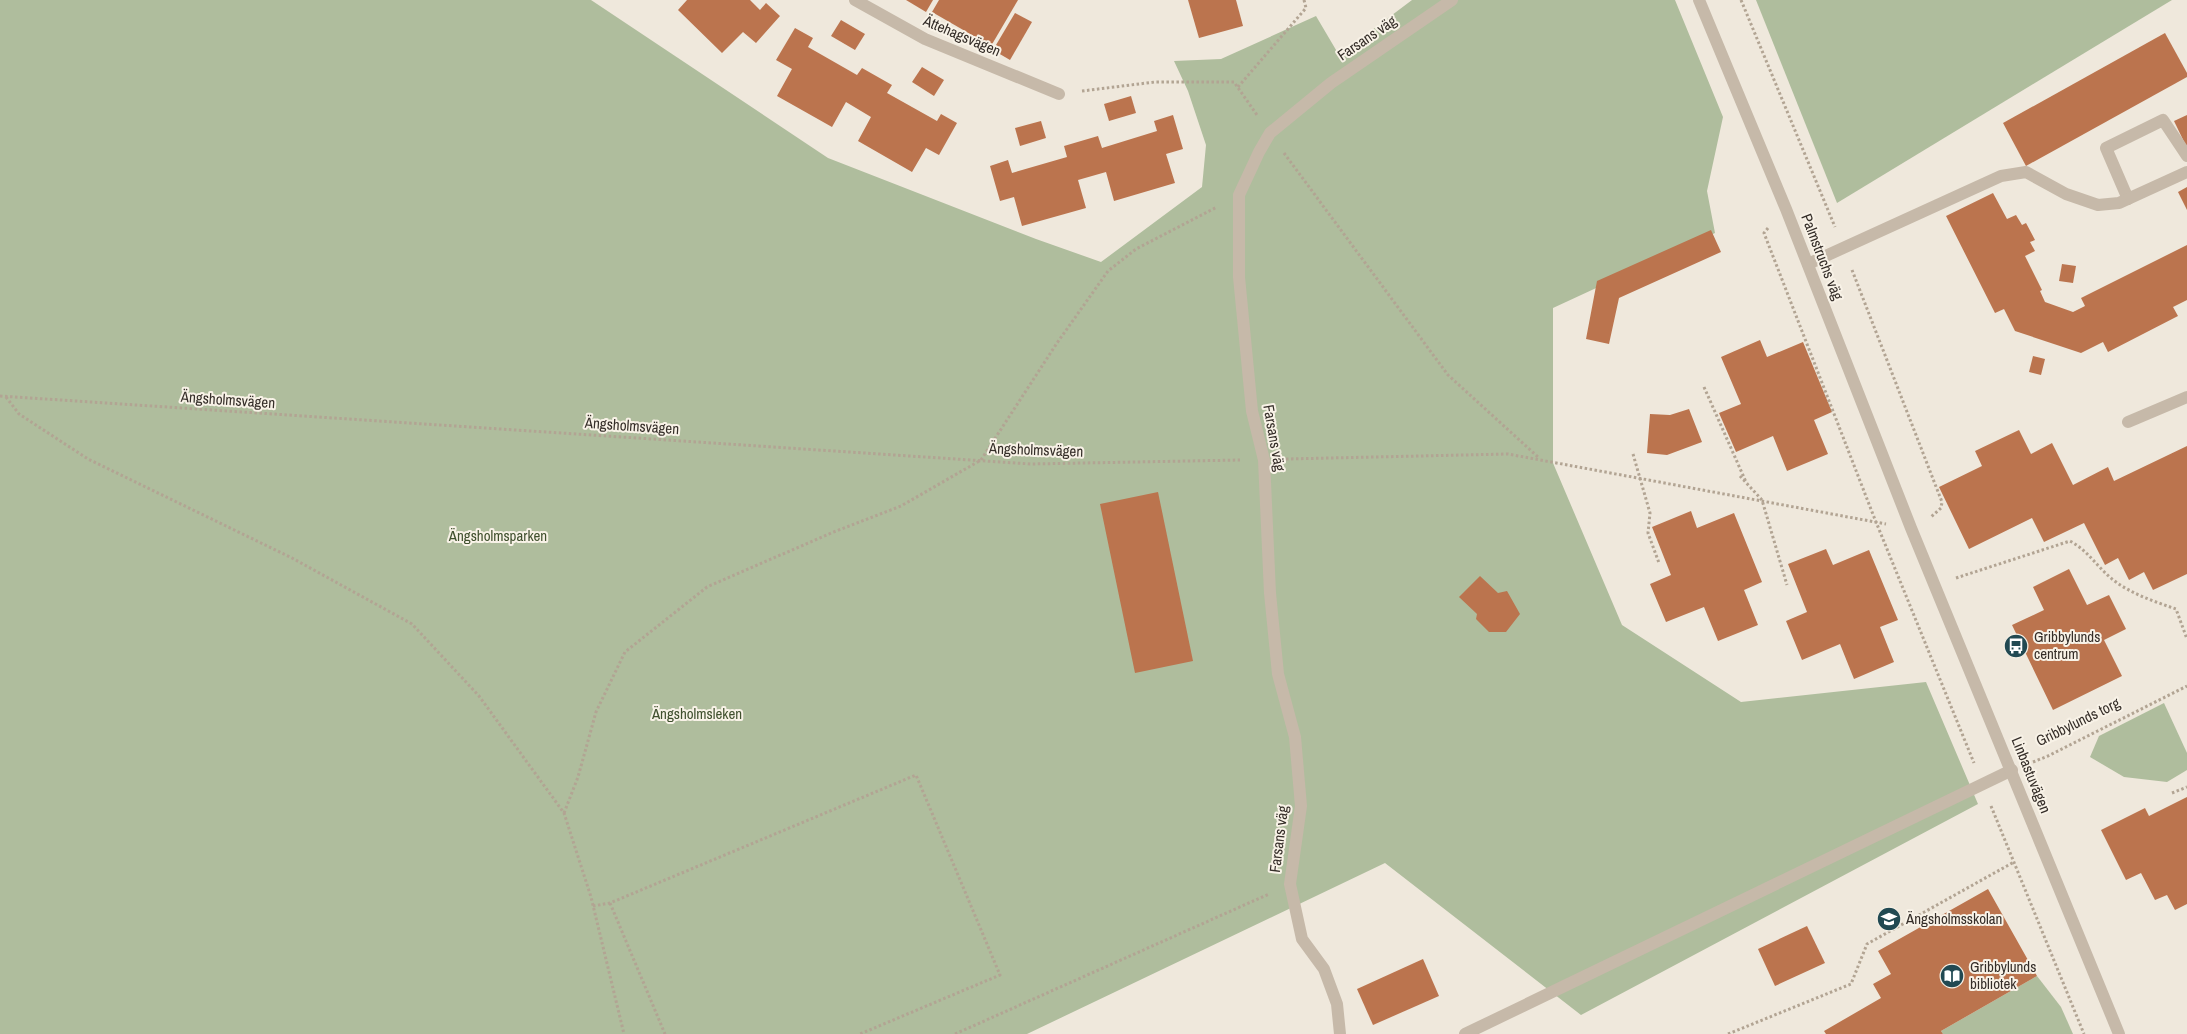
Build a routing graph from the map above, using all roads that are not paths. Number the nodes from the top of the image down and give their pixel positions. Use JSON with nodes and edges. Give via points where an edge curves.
{"nodes":[{"id":1,"x":855,"y":0,"type":"edge"},
{"id":2,"x":1452,"y":0,"type":"edge"},
{"id":3,"x":1699,"y":0,"type":"edge"},
{"id":4,"x":1059,"y":94,"type":"road end"},
{"id":5,"x":2187,"y":156,"type":"edge"},
{"id":6,"x":2187,"y":172,"type":"edge"},
{"id":7,"x":2128,"y":199,"type":"junction"},
{"id":8,"x":1808,"y":264,"type":"junction"},
{"id":9,"x":2187,"y":397,"type":"edge"},
{"id":10,"x":2128,"y":422,"type":"dead end"},
{"id":11,"x":1911,"y":528,"type":"joint"},
{"id":12,"x":2012,"y":770,"type":"junction"},
{"id":13,"x":1340,"y":1034,"type":"edge"},
{"id":14,"x":1465,"y":1034,"type":"edge"},
{"id":15,"x":2119,"y":1034,"type":"edge"}],
"edges":[{"from":1,"to":4,"type":"street","name":"Ättehagsvägen","via":[[925,39]]},
{"from":2,"to":13,"type":"street","name":"Farsans väg","via":[[1331,83],[1270,133],[1240,195],[1238,276],[1252,411],[1264,460],[1270,593],[1278,674],[1294,737],[1301,806],[1290,884],[1302,939],[1324,969],[1337,1004]]},
{"from":3,"to":8,"type":"street","name":"Palmstruchs väg"},
{"from":5,"to":7,"type":"street","via":[[2163,120],[2106,148]]},
{"from":6,"to":7,"type":"street"},
{"from":7,"to":8,"type":"street","via":[[2098,205],[2066,194],[2026,172],[2001,176]]},
{"from":8,"to":11,"type":"street","name":"Palmstruchs väg"},
{"from":9,"to":10,"type":"street"},
{"from":11,"to":12,"type":"street","name":"Linbastuvägen"},
{"from":12,"to":14,"type":"street"},
{"from":12,"to":15,"type":"street","name":"Linbastuvägen"}]}
